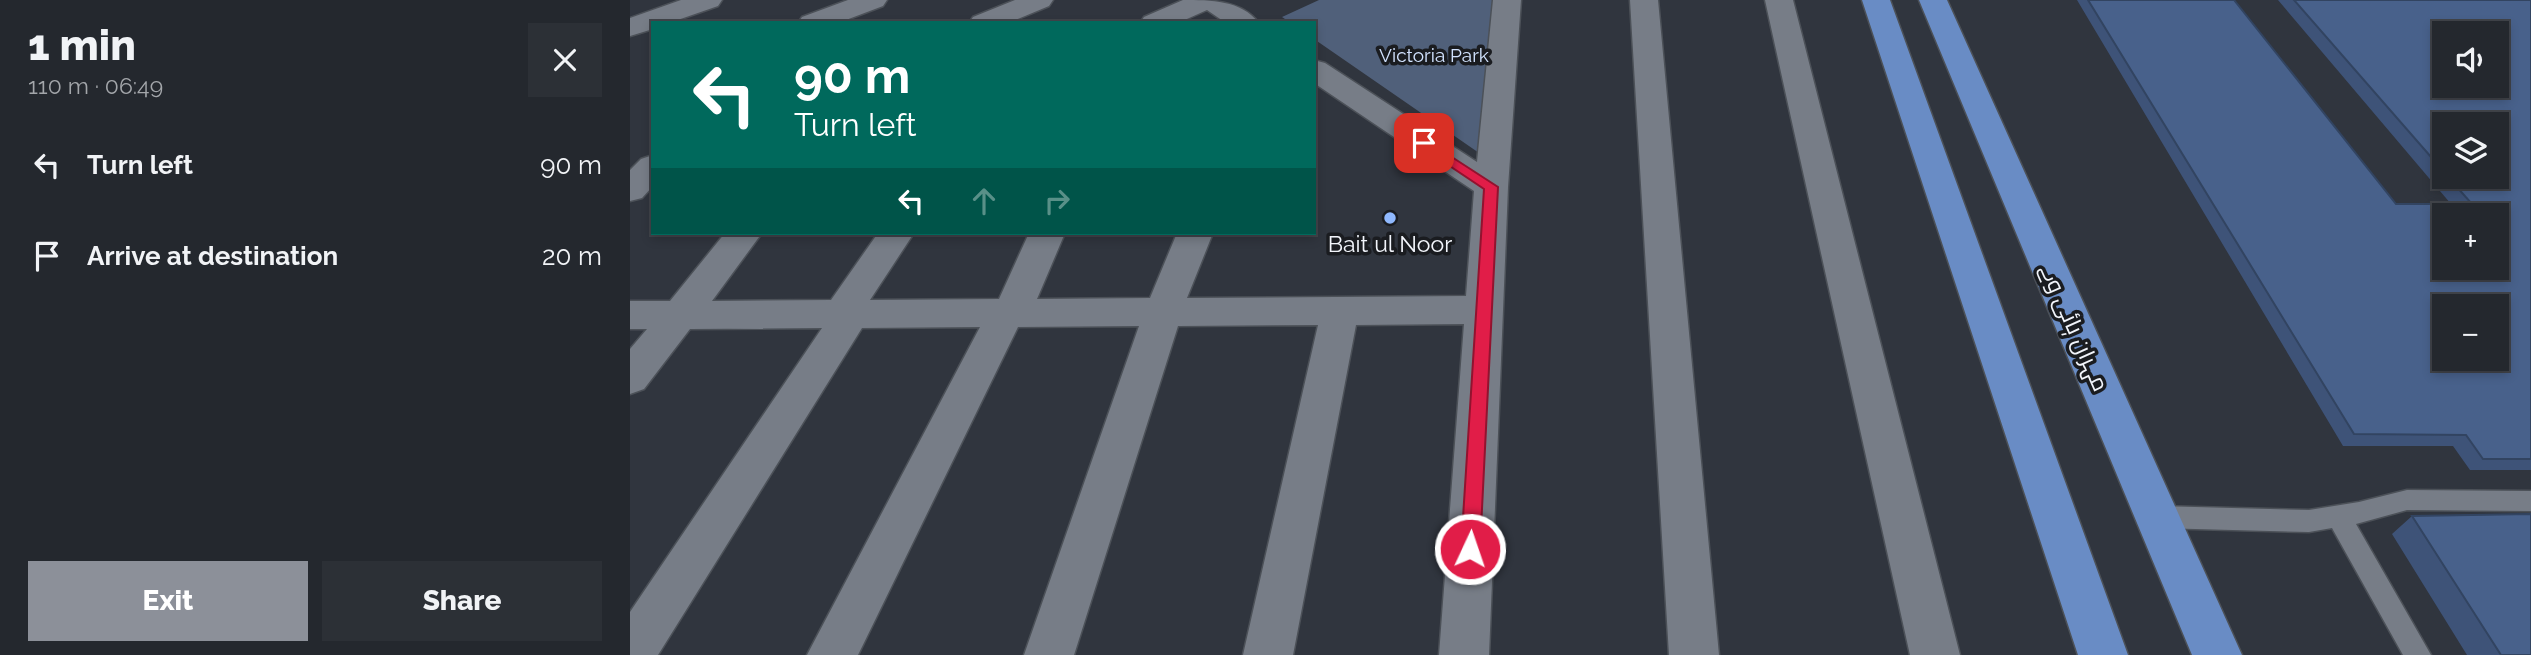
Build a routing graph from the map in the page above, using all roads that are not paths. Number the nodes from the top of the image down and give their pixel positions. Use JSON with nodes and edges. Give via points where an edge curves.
{"nodes":[{"id":1,"x":708,"y":0,"type":"edge"},
{"id":2,"x":873,"y":0,"type":"edge"},
{"id":3,"x":1039,"y":0,"type":"edge"},
{"id":4,"x":1208,"y":0,"type":"edge"},
{"id":5,"x":1507,"y":0,"type":"edge"},
{"id":6,"x":1644,"y":0,"type":"edge"},
{"id":7,"x":1779,"y":0,"type":"edge"},
{"id":8,"x":1876,"y":0,"type":"edge"},
{"id":9,"x":1933,"y":0,"type":"edge"},
{"id":10,"x":818,"y":21,"type":"edge"},
{"id":11,"x":989,"y":21,"type":"edge"},
{"id":12,"x":1159,"y":21,"type":"edge"},
{"id":13,"x":1242,"y":21,"type":"edge"},
{"id":14,"x":630,"y":27,"type":"edge"},
{"id":15,"x":1316,"y":70,"type":"edge"},
{"id":16,"x":651,"y":168,"type":"edge"},
{"id":17,"x":1491,"y":187,"type":"junction"},
{"id":18,"x":630,"y":190,"type":"edge"},
{"id":19,"x":742,"y":235,"type":"edge"},
{"id":20,"x":895,"y":235,"type":"edge"},
{"id":21,"x":1046,"y":235,"type":"edge"},
{"id":22,"x":1194,"y":235,"type":"edge"},
{"id":23,"x":1484,"y":310,"type":"junction"},
{"id":24,"x":1340,"y":311,"type":"junction"},
{"id":25,"x":1163,"y":312,"type":"junction"},
{"id":26,"x":1009,"y":313,"type":"junction"},
{"id":27,"x":846,"y":314,"type":"junction"},
{"id":28,"x":630,"y":315,"type":"edge"},
{"id":29,"x":680,"y":315,"type":"junction"},
{"id":30,"x":630,"y":378,"type":"edge"},
{"id":31,"x":2531,"y":501,"type":"edge"},
{"id":32,"x":2338,"y":516,"type":"junction"},
{"id":33,"x":2158,"y":517,"type":"junction"},
{"id":34,"x":630,"y":655,"type":"edge"},
{"id":35,"x":832,"y":655,"type":"edge"},
{"id":36,"x":1049,"y":655,"type":"edge"},
{"id":37,"x":1268,"y":655,"type":"edge"},
{"id":38,"x":1464,"y":655,"type":"edge"},
{"id":39,"x":1694,"y":655,"type":"edge"},
{"id":40,"x":1935,"y":655,"type":"edge"},
{"id":41,"x":2103,"y":655,"type":"edge"},
{"id":42,"x":2217,"y":655,"type":"edge"},
{"id":43,"x":2418,"y":655,"type":"edge"}],
"edges":[{"from":1,"to":14,"type":"street"},
{"from":2,"to":10,"type":"street"},
{"from":3,"to":11,"type":"street"},
{"from":4,"to":12,"type":"street"},
{"from":4,"to":13,"type":"street"},
{"from":5,"to":17,"type":"street"},
{"from":6,"to":39,"type":"street"},
{"from":7,"to":40,"type":"street"},
{"from":8,"to":41,"type":"main road"},
{"from":9,"to":33,"type":"main road","name":"مہران ہائی وے"},
{"from":15,"to":17,"type":"street"},
{"from":16,"to":18,"type":"street"},
{"from":17,"to":23,"type":"street"},
{"from":19,"to":29,"type":"street"},
{"from":20,"to":27,"type":"street"},
{"from":21,"to":26,"type":"street"},
{"from":22,"to":25,"type":"street"},
{"from":23,"to":24,"type":"street"},
{"from":23,"to":38,"type":"street"},
{"from":24,"to":25,"type":"street"},
{"from":24,"to":37,"type":"street"},
{"from":25,"to":26,"type":"street"},
{"from":25,"to":36,"type":"street"},
{"from":26,"to":27,"type":"street"},
{"from":26,"to":35,"type":"street"},
{"from":27,"to":29,"type":"street"},
{"from":27,"to":34,"type":"street"},
{"from":28,"to":29,"type":"street"},
{"from":29,"to":30,"type":"street"},
{"from":31,"to":32,"type":"lane","via":[[2407,500]]},
{"from":32,"to":33,"type":"lane","via":[[2309,521]]},
{"from":32,"to":43,"type":"lane"},
{"from":33,"to":42,"type":"main road","name":"مہران ہائی وے"}]}
